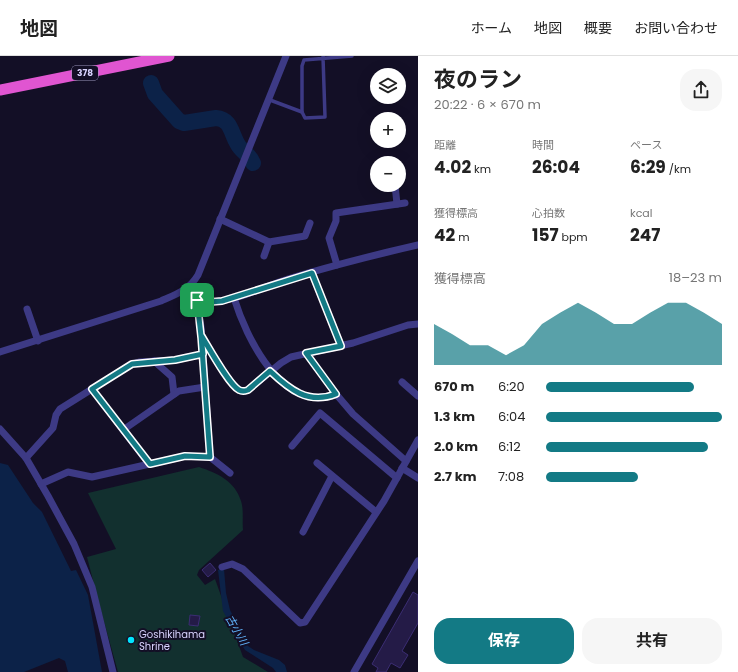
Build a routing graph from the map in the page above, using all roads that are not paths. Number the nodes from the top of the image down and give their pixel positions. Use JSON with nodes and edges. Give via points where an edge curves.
{"nodes":[{"id":1,"x":169,"y":56,"type":"edge"},
{"id":2,"x":286,"y":56,"type":"edge"},
{"id":3,"x":352,"y":56,"type":"edge"},
{"id":4,"x":323,"y":57,"type":"junction"},
{"id":5,"x":141,"y":59,"type":"edge"},
{"id":6,"x":0,"y":90,"type":"edge"},
{"id":7,"x":270,"y":100,"type":"junction"},
{"id":8,"x":302,"y":112,"type":"junction"},
{"id":9,"x":396,"y":192,"type":"edge"},
{"id":10,"x":405,"y":203,"type":"dead end"},
{"id":11,"x":397,"y":204,"type":"junction"},
{"id":12,"x":220,"y":219,"type":"junction"},
{"id":13,"x":310,"y":223,"type":"dead end"},
{"id":14,"x":269,"y":242,"type":"junction"},
{"id":15,"x":418,"y":245,"type":"edge"},
{"id":16,"x":264,"y":256,"type":"dead end"},
{"id":17,"x":337,"y":265,"type":"junction"},
{"id":18,"x":312,"y":273,"type":"junction"},
{"id":19,"x":184,"y":291,"type":"junction"},
{"id":20,"x":234,"y":298,"type":"junction"},
{"id":21,"x":197,"y":300,"type":"junction"},
{"id":22,"x":27,"y":308,"type":"dead end"},
{"id":23,"x":418,"y":324,"type":"edge"},
{"id":24,"x":201,"y":335,"type":"junction"},
{"id":25,"x":38,"y":341,"type":"junction"},
{"id":26,"x":341,"y":346,"type":"junction"},
{"id":27,"x":0,"y":352,"type":"edge"},
{"id":28,"x":306,"y":353,"type":"junction"},
{"id":29,"x":203,"y":354,"type":"junction"},
{"id":30,"x":154,"y":361,"type":"junction"},
{"id":31,"x":270,"y":371,"type":"junction"},
{"id":32,"x":402,"y":382,"type":"dead end"},
{"id":33,"x":205,"y":387,"type":"junction"},
{"id":34,"x":92,"y":389,"type":"junction"},
{"id":35,"x":174,"y":394,"type":"junction"},
{"id":36,"x":336,"y":394,"type":"junction"},
{"id":37,"x":418,"y":396,"type":"edge"},
{"id":38,"x":0,"y":429,"type":"edge"},
{"id":39,"x":123,"y":430,"type":"junction"},
{"id":40,"x":418,"y":440,"type":"edge"},
{"id":41,"x":292,"y":446,"type":"dead end"},
{"id":42,"x":210,"y":457,"type":"junction"},
{"id":43,"x":26,"y":458,"type":"junction"},
{"id":44,"x":150,"y":464,"type":"junction"},
{"id":45,"x":317,"y":464,"type":"dead end"},
{"id":46,"x":404,"y":464,"type":"junction"},
{"id":47,"x":230,"y":473,"type":"dead end"},
{"id":48,"x":332,"y":476,"type":"junction"},
{"id":49,"x":397,"y":478,"type":"junction"},
{"id":50,"x":418,"y":478,"type":"edge"},
{"id":51,"x":41,"y":484,"type":"junction"},
{"id":52,"x":376,"y":512,"type":"junction"},
{"id":53,"x":303,"y":532,"type":"dead end"},
{"id":54,"x":418,"y":561,"type":"edge"},
{"id":55,"x":222,"y":567,"type":"dead end"},
{"id":56,"x":114,"y":672,"type":"edge"},
{"id":57,"x":354,"y":672,"type":"edge"}],
"edges":[{"from":1,"to":5,"type":"highway","number":"378"},
{"from":2,"to":7,"type":"street"},
{"from":3,"to":4,"type":"lane"},
{"from":4,"to":8,"type":"lane","via":[[304,60]]},
{"from":4,"to":8,"type":"lane","via":[[325,117],[305,118]]},
{"from":5,"to":6,"type":"highway","number":"378"},
{"from":7,"to":8,"type":"lane"},
{"from":7,"to":12,"type":"street"},
{"from":9,"to":11,"type":"street"},
{"from":10,"to":11,"type":"street"},
{"from":11,"to":17,"type":"street","via":[[336,213],[336,221],[329,238]]},
{"from":12,"to":14,"type":"street"},
{"from":12,"to":19,"type":"street","via":[[198,275]]},
{"from":13,"to":14,"type":"street","via":[[305,236]]},
{"from":14,"to":16,"type":"street"},
{"from":15,"to":17,"type":"street"},
{"from":17,"to":18,"type":"street"},
{"from":18,"to":20,"type":"street"},
{"from":18,"to":26,"type":"street"},
{"from":19,"to":21,"type":"street"},
{"from":19,"to":25,"type":"street","via":[[161,301]]},
{"from":20,"to":21,"type":"street","via":[[210,302]]},
{"from":20,"to":31,"type":"street","via":[[240,319]]},
{"from":21,"to":24,"type":"street"},
{"from":22,"to":25,"type":"street"},
{"from":23,"to":26,"type":"street"},
{"from":24,"to":29,"type":"street"},
{"from":24,"to":31,"type":"street","via":[[231,384],[238,390],[248,390]]},
{"from":25,"to":27,"type":"street"},
{"from":26,"to":28,"type":"street"},
{"from":28,"to":31,"type":"street","via":[[290,357]]},
{"from":28,"to":36,"type":"street"},
{"from":29,"to":30,"type":"street"},
{"from":29,"to":33,"type":"street"},
{"from":30,"to":34,"type":"street","via":[[132,364]]},
{"from":30,"to":35,"type":"street","via":[[172,377]]},
{"from":31,"to":36,"type":"street","via":[[297,393],[314,398]]},
{"from":32,"to":37,"type":"street"},
{"from":33,"to":35,"type":"street","via":[[179,390]]},
{"from":33,"to":42,"type":"street"},
{"from":34,"to":39,"type":"street"},
{"from":34,"to":43,"type":"street","via":[[60,409],[53,428]]},
{"from":35,"to":39,"type":"street"},
{"from":36,"to":46,"type":"street"},
{"from":38,"to":43,"type":"street"},
{"from":39,"to":44,"type":"street"},
{"from":40,"to":46,"type":"street"},
{"from":41,"to":49,"type":"street","via":[[320,413]]},
{"from":42,"to":44,"type":"street","via":[[185,456]]},
{"from":42,"to":47,"type":"street"},
{"from":43,"to":51,"type":"street"},
{"from":44,"to":51,"type":"street","via":[[92,477],[68,472]]},
{"from":45,"to":48,"type":"street"},
{"from":46,"to":49,"type":"street"},
{"from":46,"to":50,"type":"street"},
{"from":48,"to":52,"type":"street"},
{"from":48,"to":53,"type":"street"},
{"from":49,"to":52,"type":"street"},
{"from":51,"to":56,"type":"street","via":[[74,544],[92,587]]},
{"from":52,"to":55,"type":"street","via":[[305,622],[300,623],[243,568],[232,564]]},
{"from":54,"to":57,"type":"street"}]}
